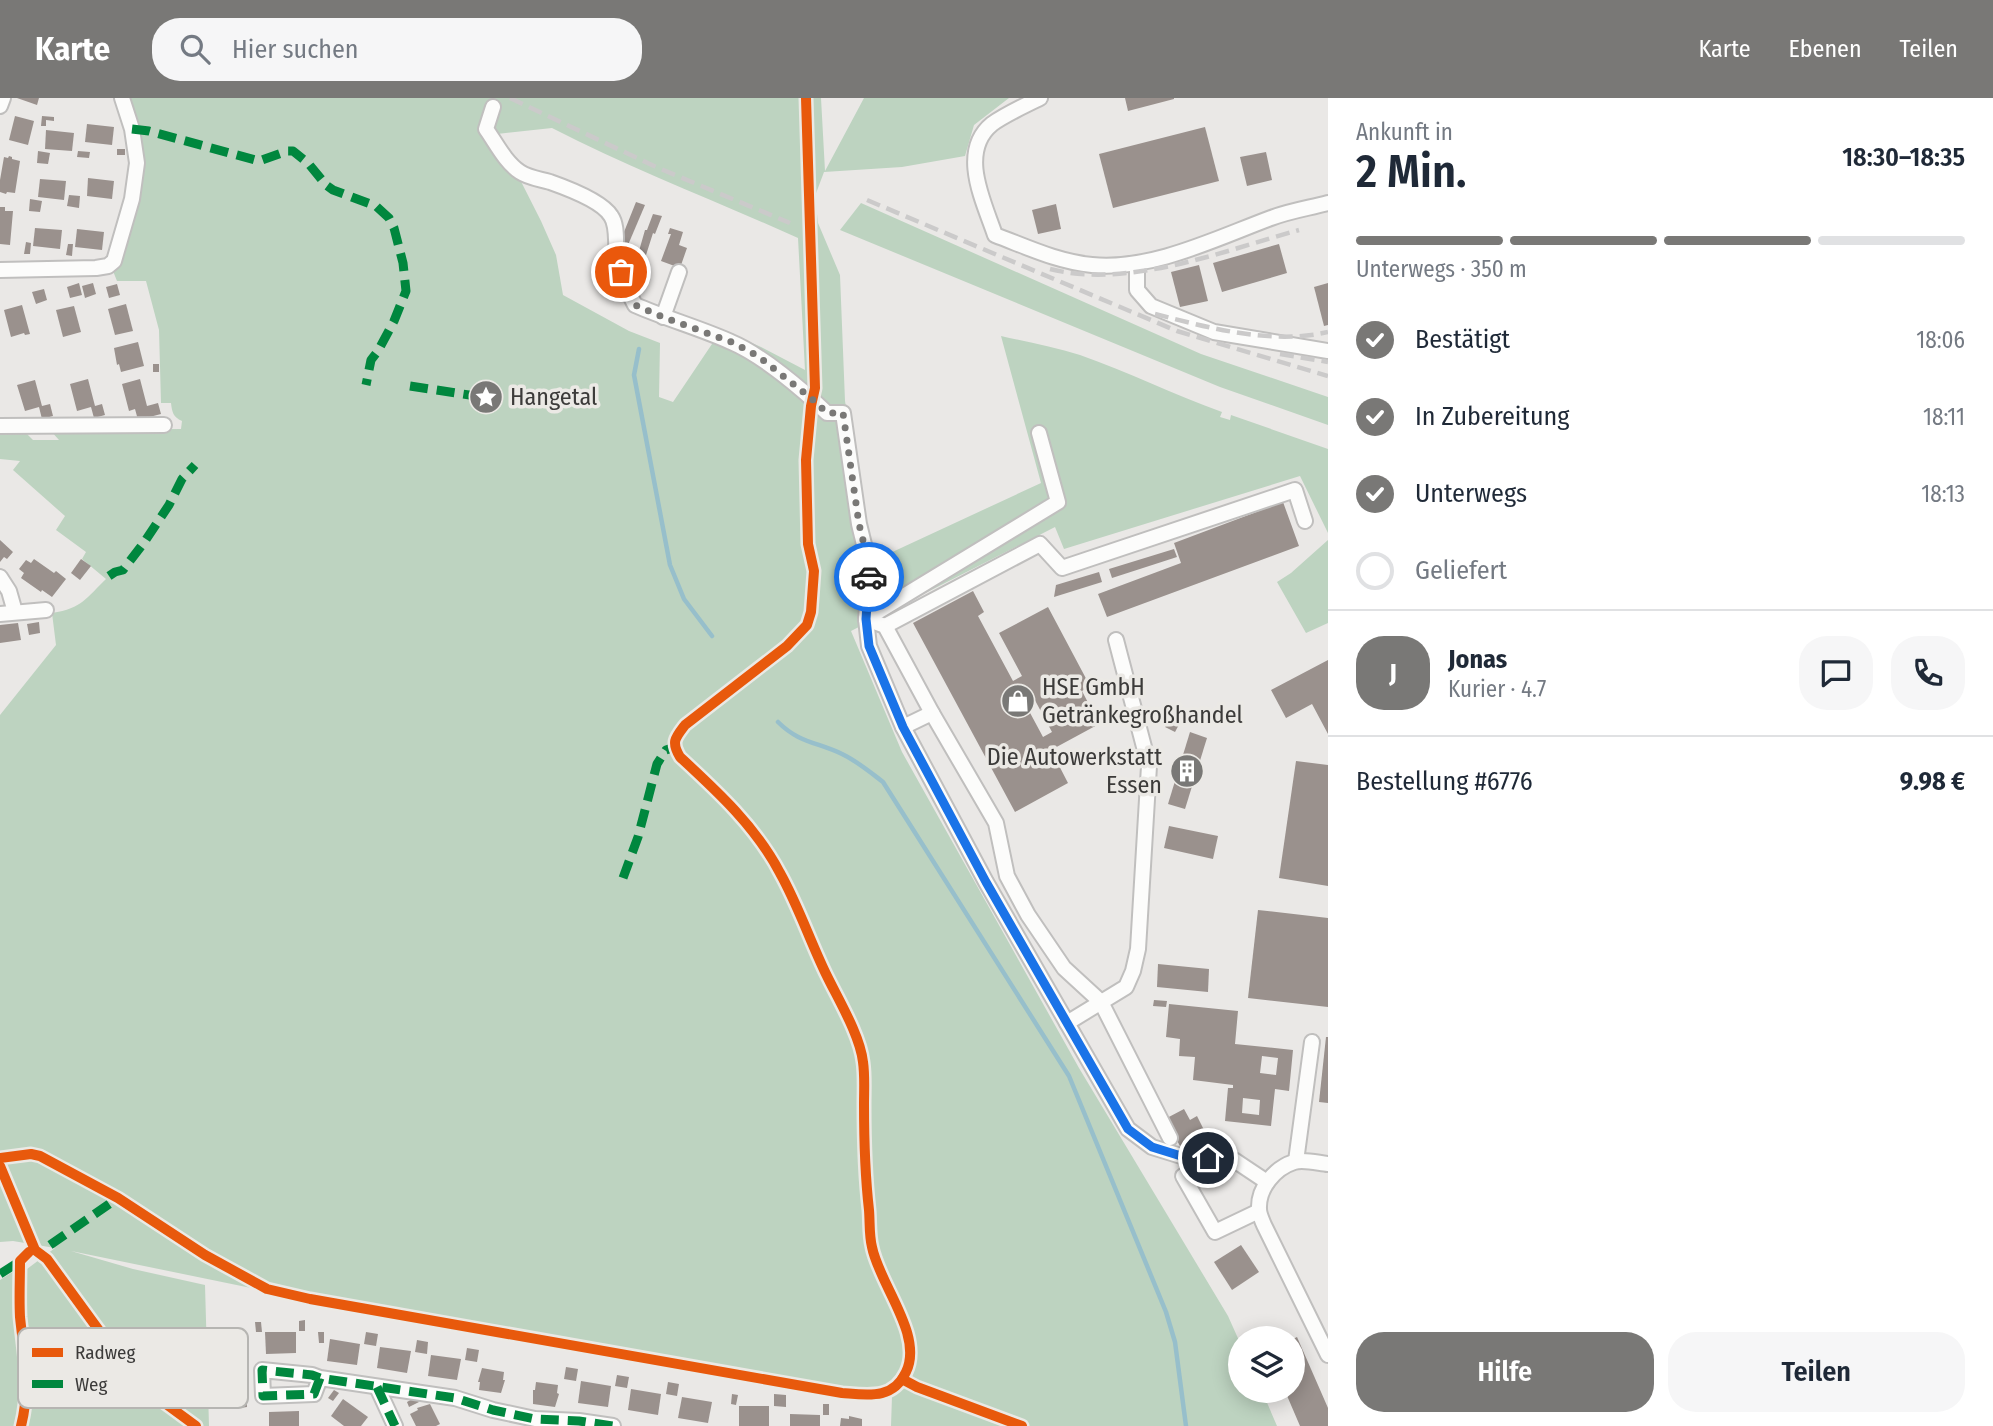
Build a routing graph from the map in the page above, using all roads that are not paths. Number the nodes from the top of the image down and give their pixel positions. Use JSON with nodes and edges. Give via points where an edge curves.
{"nodes":[{"id":1,"x":3,"y":98,"type":"edge"},
{"id":2,"x":122,"y":98,"type":"edge"},
{"id":3,"x":1040,"y":98,"type":"edge"},
{"id":4,"x":0,"y":106,"type":"edge"},
{"id":5,"x":493,"y":107,"type":"dead end"},
{"id":6,"x":1328,"y":203,"type":"edge"},
{"id":7,"x":1137,"y":264,"type":"junction"},
{"id":8,"x":0,"y":270,"type":"edge"},
{"id":9,"x":679,"y":272,"type":"dead end"},
{"id":10,"x":663,"y":317,"type":"junction"},
{"id":11,"x":1328,"y":351,"type":"edge"},
{"id":12,"x":164,"y":425,"type":"dead end"},
{"id":13,"x":0,"y":426,"type":"edge"},
{"id":14,"x":1039,"y":433,"type":"dead end"},
{"id":15,"x":1305,"y":521,"type":"dead end"},
{"id":16,"x":0,"y":577,"type":"edge"},
{"id":17,"x":46,"y":610,"type":"dead end"},
{"id":18,"x":15,"y":612,"type":"junction"},
{"id":19,"x":0,"y":614,"type":"edge"},
{"id":20,"x":866,"y":619,"type":"junction"},
{"id":21,"x":885,"y":626,"type":"junction"},
{"id":22,"x":1116,"y":640,"type":"dead end"},
{"id":23,"x":932,"y":713,"type":"junction"},
{"id":24,"x":903,"y":727,"type":"junction"},
{"id":25,"x":1101,"y":1002,"type":"junction"},
{"id":26,"x":1067,"y":1023,"type":"junction"},
{"id":27,"x":1312,"y":1042,"type":"dead end"},
{"id":28,"x":1170,"y":1138,"type":"dead end"},
{"id":29,"x":1296,"y":1161,"type":"junction"},
{"id":30,"x":1328,"y":1164,"type":"edge"},
{"id":31,"x":1183,"y":1176,"type":"dead end"},
{"id":32,"x":1267,"y":1182,"type":"junction"},
{"id":33,"x":1259,"y":1211,"type":"junction"},
{"id":34,"x":1328,"y":1355,"type":"edge"},
{"id":35,"x":320,"y":1378,"type":"dead end"},
{"id":36,"x":377,"y":1387,"type":"junction"},
{"id":37,"x":395,"y":1426,"type":"edge"},
{"id":38,"x":613,"y":1426,"type":"edge"}],
"edges":[{"from":1,"to":4,"type":"street"},
{"from":2,"to":8,"type":"street","via":[[137,163],[117,255],[108,266],[96,268]]},
{"from":3,"to":7,"type":"street","via":[[994,123],[979,139],[977,180],[995,235],[1059,259],[1093,265]]},
{"from":5,"to":10,"type":"street","via":[[486,129],[520,173],[578,193],[610,214],[617,254],[635,305]]},
{"from":6,"to":7,"type":"street"},
{"from":7,"to":11,"type":"street","via":[[1137,290],[1151,306],[1214,332]]},
{"from":9,"to":10,"type":"street"},
{"from":10,"to":20,"type":"street","via":[[734,343],[758,356],[827,413],[843,413],[870,569]]},
{"from":12,"to":13,"type":"street"},
{"from":14,"to":20,"type":"street","via":[[1058,502]]},
{"from":15,"to":21,"type":"street","via":[[1295,490],[1062,568],[1040,544]]},
{"from":16,"to":18,"type":"street"},
{"from":17,"to":18,"type":"street"},
{"from":18,"to":19,"type":"street"},
{"from":20,"to":21,"type":"street"},
{"from":20,"to":24,"type":"street","via":[[869,646]]},
{"from":21,"to":23,"type":"street"},
{"from":22,"to":25,"type":"street","via":[[1149,766],[1138,949],[1126,987]]},
{"from":23,"to":24,"type":"street"},
{"from":23,"to":25,"type":"street","via":[[996,823],[1007,876],[1028,915],[1064,968]]},
{"from":24,"to":26,"type":"street"},
{"from":25,"to":26,"type":"street"},
{"from":25,"to":28,"type":"street"},
{"from":26,"to":32,"type":"street","via":[[1128,1129],[1152,1147],[1181,1156],[1234,1160]]},
{"from":27,"to":29,"type":"street"},
{"from":29,"to":30,"type":"street"},
{"from":29,"to":32,"type":"street"},
{"from":31,"to":33,"type":"street","via":[[1214,1232]]},
{"from":32,"to":33,"type":"street"},
{"from":33,"to":34,"type":"street"},
{"from":35,"to":36,"type":"street"},
{"from":36,"to":37,"type":"street"},
{"from":36,"to":38,"type":"street","via":[[455,1398],[535,1419]]}]}
